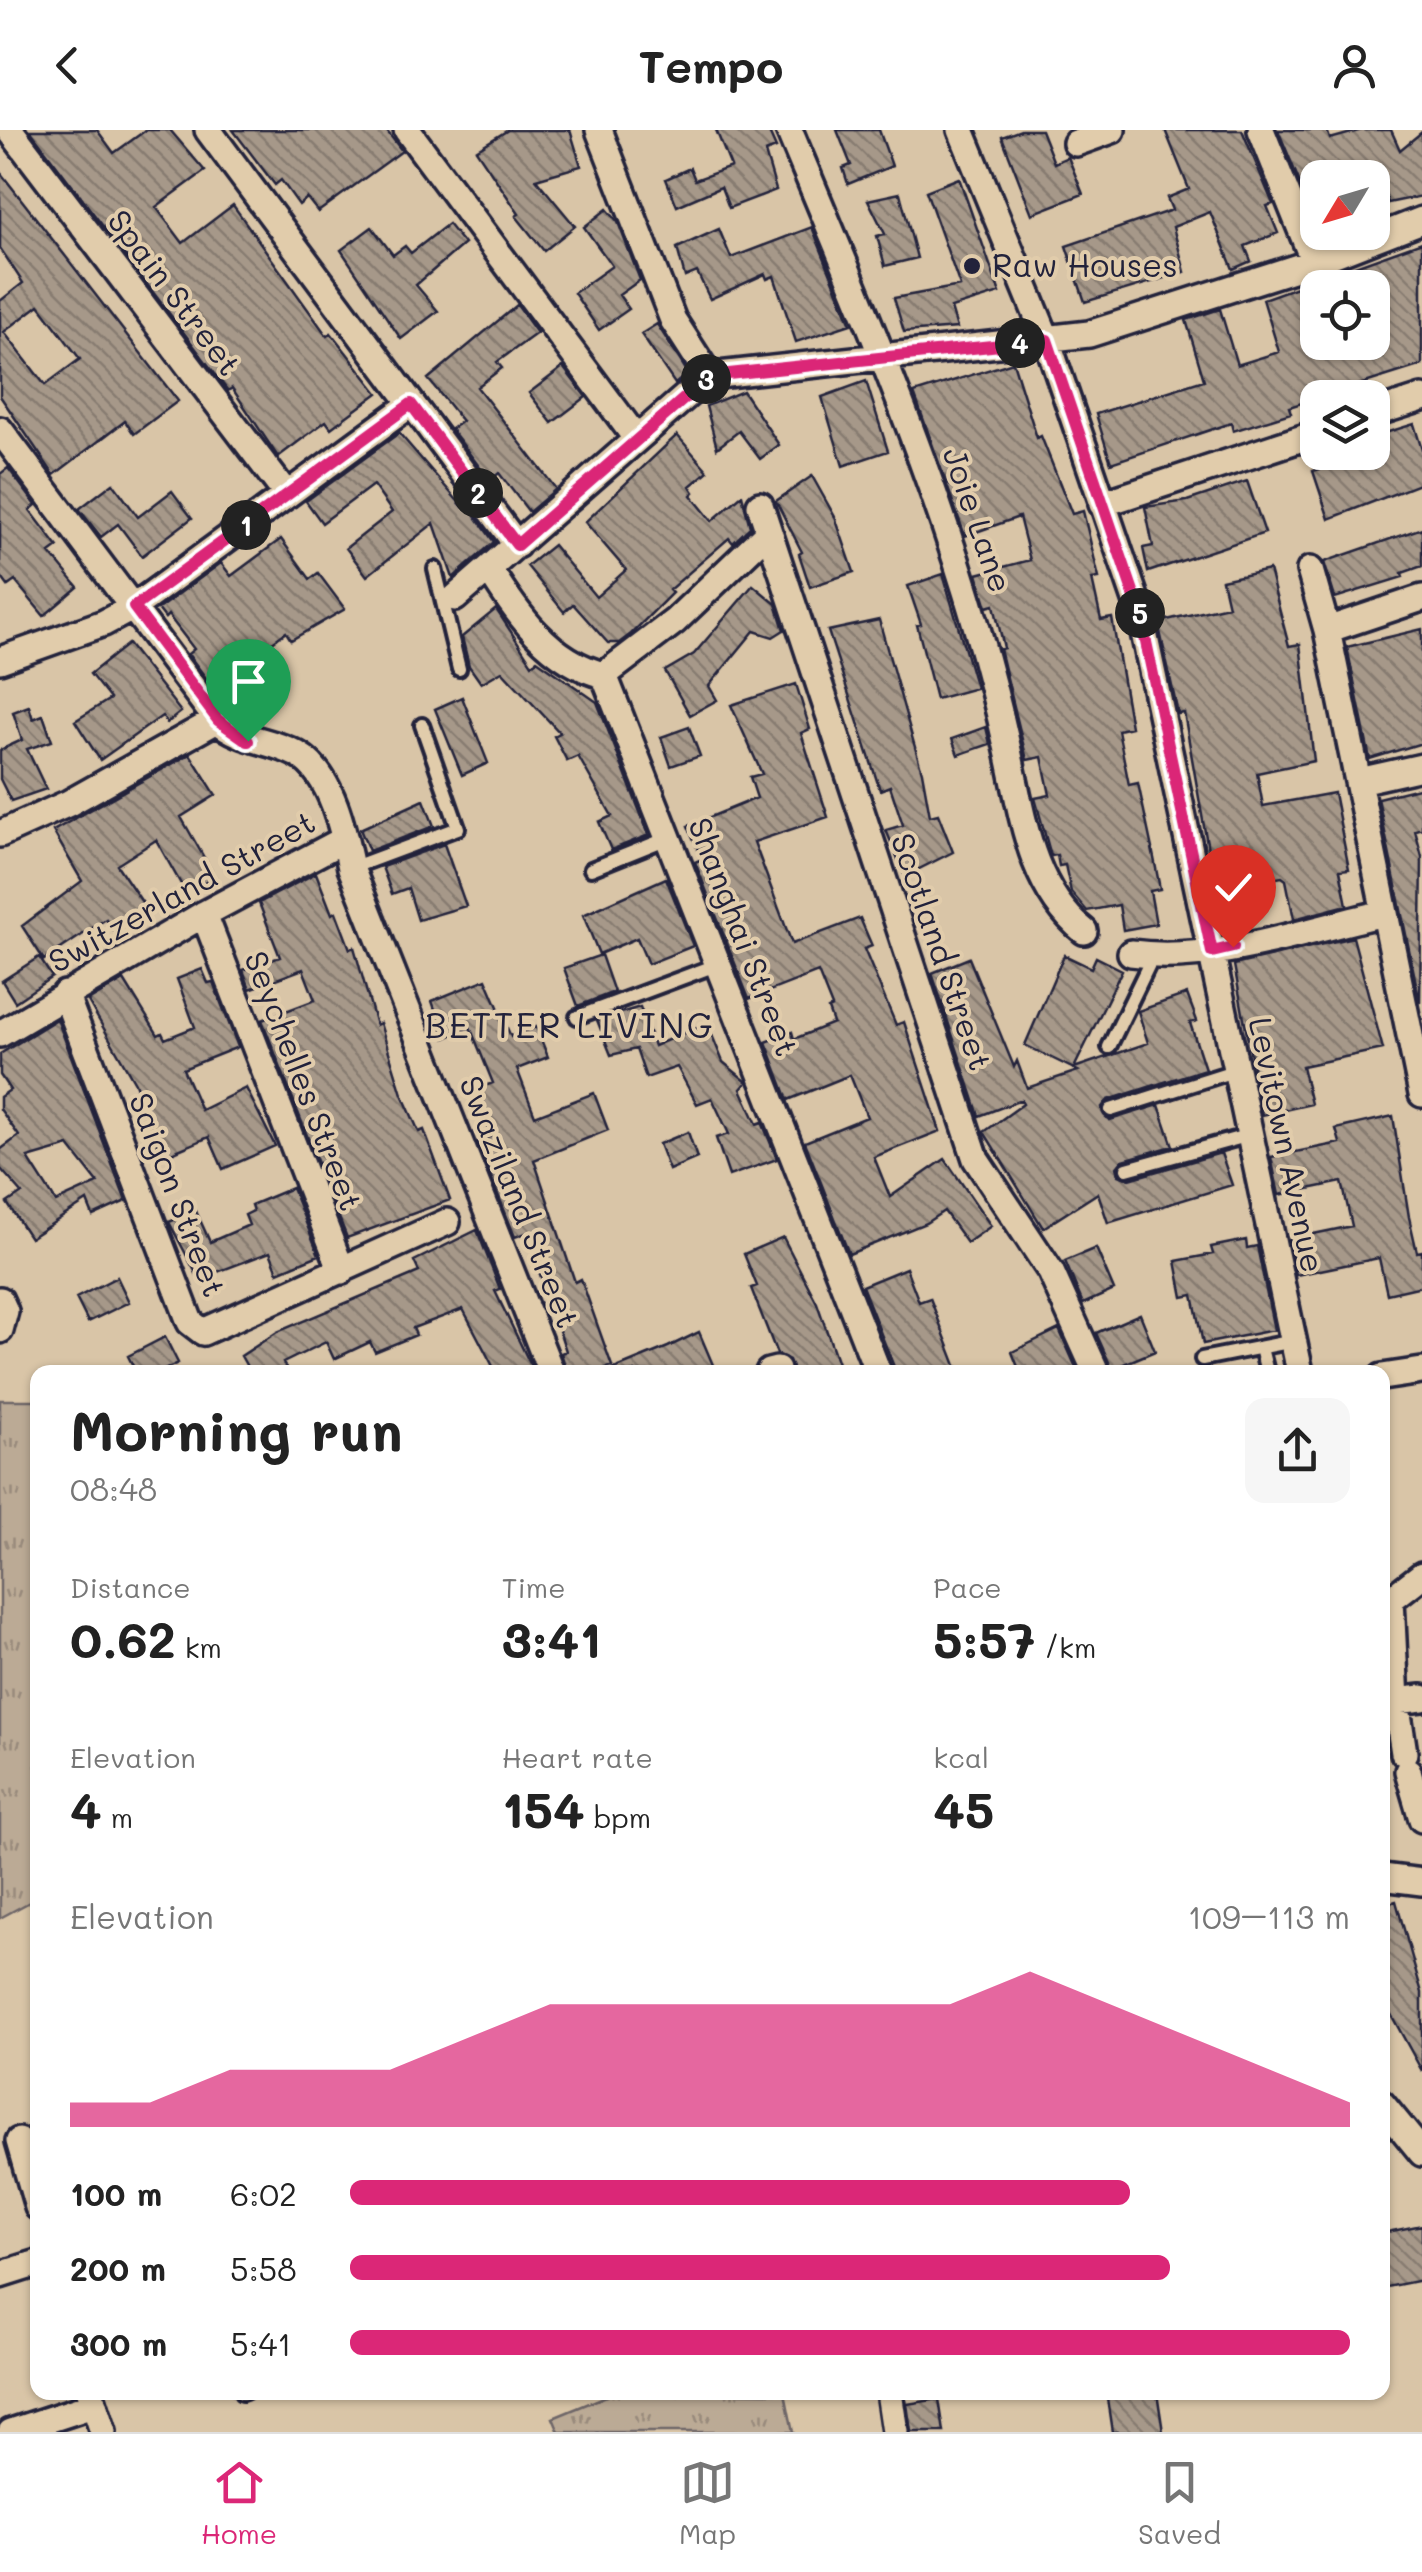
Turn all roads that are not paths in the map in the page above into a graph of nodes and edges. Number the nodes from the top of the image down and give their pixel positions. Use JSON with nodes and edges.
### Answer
{"nodes":[{"id":1,"x":10,"y":130,"type":"edge"},
{"id":2,"x":208,"y":130,"type":"edge"},
{"id":3,"x":408,"y":130,"type":"edge"},
{"id":4,"x":599,"y":130,"type":"edge"},
{"id":5,"x":790,"y":130,"type":"edge"},
{"id":6,"x":961,"y":130,"type":"edge"},
{"id":7,"x":1112,"y":130,"type":"edge"},
{"id":8,"x":1261,"y":130,"type":"edge"},
{"id":9,"x":1076,"y":143,"type":"dead end"},
{"id":10,"x":1422,"y":220,"type":"edge"},
{"id":11,"x":1314,"y":262,"type":"junction"},
{"id":12,"x":1047,"y":340,"type":"junction"},
{"id":13,"x":884,"y":358,"type":"junction"},
{"id":14,"x":710,"y":376,"type":"junction"},
{"id":15,"x":1422,"y":398,"type":"edge"},
{"id":16,"x":411,"y":404,"type":"junction"},
{"id":17,"x":1390,"y":408,"type":"edge"},
{"id":18,"x":0,"y":430,"type":"edge"},
{"id":19,"x":636,"y":438,"type":"junction"},
{"id":20,"x":1300,"y":439,"type":"edge"},
{"id":21,"x":287,"y":495,"type":"junction"},
{"id":22,"x":1102,"y":504,"type":"junction"},
{"id":23,"x":760,"y":505,"type":"dead end"},
{"id":24,"x":768,"y":532,"type":"junction"},
{"id":25,"x":517,"y":545,"type":"junction"},
{"id":26,"x":489,"y":569,"type":"junction"},
{"id":27,"x":435,"y":570,"type":"dead end"},
{"id":28,"x":1310,"y":570,"type":"dead end"},
{"id":29,"x":1422,"y":598,"type":"edge"},
{"id":30,"x":449,"y":602,"type":"junction"},
{"id":31,"x":134,"y":607,"type":"junction"},
{"id":32,"x":1327,"y":630,"type":"junction"},
{"id":33,"x":0,"y":660,"type":"edge"},
{"id":34,"x":460,"y":670,"type":"dead end"},
{"id":35,"x":604,"y":675,"type":"junction"},
{"id":36,"x":218,"y":720,"type":"junction"},
{"id":37,"x":422,"y":725,"type":"dead end"},
{"id":38,"x":1422,"y":767,"type":"edge"},
{"id":39,"x":1358,"y":781,"type":"junction"},
{"id":40,"x":0,"y":834,"type":"edge"},
{"id":41,"x":670,"y":836,"type":"junction"},
{"id":42,"x":345,"y":838,"type":"junction"},
{"id":43,"x":351,"y":868,"type":"junction"},
{"id":44,"x":592,"y":869,"type":"dead end"},
{"id":45,"x":1384,"y":912,"type":"junction"},
{"id":46,"x":204,"y":914,"type":"junction"},
{"id":47,"x":1084,"y":931,"type":"dead end"},
{"id":48,"x":1212,"y":952,"type":"junction"},
{"id":49,"x":1142,"y":954,"type":"joint"},
{"id":50,"x":719,"y":964,"type":"junction"},
{"id":51,"x":66,"y":994,"type":"junction"},
{"id":52,"x":577,"y":1017,"type":"dead end"},
{"id":53,"x":0,"y":1034,"type":"edge"},
{"id":54,"x":1110,"y":1047,"type":"dead end"},
{"id":55,"x":1237,"y":1070,"type":"junction"},
{"id":56,"x":1421,"y":1086,"type":"edge"},
{"id":57,"x":1111,"y":1110,"type":"dead end"},
{"id":58,"x":1250,"y":1134,"type":"junction"},
{"id":59,"x":1127,"y":1168,"type":"dead end"},
{"id":60,"x":447,"y":1222,"type":"dead end"},
{"id":61,"x":342,"y":1271,"type":"junction"},
{"id":62,"x":0,"y":1300,"type":"edge"},
{"id":63,"x":0,"y":1330,"type":"edge"},
{"id":64,"x":1294,"y":1342,"type":"junction"},
{"id":65,"x":1260,"y":1348,"type":"junction"},
{"id":66,"x":1202,"y":1359,"type":"dead end"},
{"id":67,"x":549,"y":1365,"type":"edge"},
{"id":68,"x":875,"y":1365,"type":"edge"},
{"id":69,"x":1093,"y":1365,"type":"edge"},
{"id":70,"x":1265,"y":1365,"type":"edge"},
{"id":71,"x":1299,"y":1365,"type":"edge"},
{"id":72,"x":1422,"y":1372,"type":"edge"},
{"id":73,"x":1390,"y":1375,"type":"edge"},
{"id":74,"x":1422,"y":1576,"type":"edge"},
{"id":75,"x":1422,"y":1698,"type":"edge"},
{"id":76,"x":1396,"y":1700,"type":"junction"},
{"id":77,"x":1422,"y":1818,"type":"edge"},
{"id":78,"x":1390,"y":1878,"type":"edge"},
{"id":79,"x":1422,"y":1882,"type":"edge"},
{"id":80,"x":1390,"y":2114,"type":"edge"},
{"id":81,"x":1422,"y":2153,"type":"edge"},
{"id":82,"x":30,"y":2266,"type":"edge"},
{"id":83,"x":0,"y":2276,"type":"edge"},
{"id":84,"x":90,"y":2400,"type":"edge"},
{"id":85,"x":92,"y":2400,"type":"edge"},
{"id":86,"x":890,"y":2400,"type":"edge"},
{"id":87,"x":11,"y":2432,"type":"edge"},
{"id":88,"x":103,"y":2432,"type":"edge"},
{"id":89,"x":894,"y":2432,"type":"edge"}],
"edges":[{"from":1,"to":21,"type":"street","name":"Spain Street"},
{"from":2,"to":16,"type":"street"},
{"from":3,"to":19,"type":"street"},
{"from":4,"to":14,"type":"street"},
{"from":5,"to":13,"type":"street","name":"Joie Lane"},
{"from":6,"to":12,"type":"street","name":"Levitown Avenue"},
{"from":7,"to":9,"type":"street"},
{"from":8,"to":11,"type":"street"},
{"from":10,"to":11,"type":"street"},
{"from":11,"to":12,"type":"street"},
{"from":12,"to":13,"type":"street"},
{"from":12,"to":22,"type":"street","name":"Levitown Avenue"},
{"from":13,"to":14,"type":"street"},
{"from":13,"to":47,"type":"street","name":"Joie Lane"},
{"from":14,"to":19,"type":"street"},
{"from":15,"to":17,"type":"street"},
{"from":16,"to":21,"type":"street"},
{"from":16,"to":25,"type":"street"},
{"from":18,"to":31,"type":"street"},
{"from":19,"to":25,"type":"street"},
{"from":20,"to":22,"type":"street"},
{"from":21,"to":31,"type":"street"},
{"from":22,"to":48,"type":"street","name":"Levitown Avenue"},
{"from":23,"to":24,"type":"street","name":"Scotland Street"},
{"from":24,"to":35,"type":"street"},
{"from":24,"to":69,"type":"street","name":"Scotland Street"},
{"from":25,"to":26,"type":"street"},
{"from":26,"to":30,"type":"street"},
{"from":26,"to":35,"type":"street"},
{"from":27,"to":30,"type":"lane"},
{"from":28,"to":32,"type":"street"},
{"from":29,"to":32,"type":"street"},
{"from":30,"to":34,"type":"lane"},
{"from":31,"to":33,"type":"street"},
{"from":31,"to":36,"type":"street"},
{"from":32,"to":39,"type":"street"},
{"from":35,"to":41,"type":"street","name":"Shanghai Street"},
{"from":36,"to":40,"type":"street"},
{"from":36,"to":42,"type":"street","name":"Swaziland Street"},
{"from":37,"to":43,"type":"lane"},
{"from":38,"to":39,"type":"street"},
{"from":39,"to":45,"type":"street"},
{"from":41,"to":44,"type":"lane"},
{"from":41,"to":50,"type":"street","name":"Shanghai Street"},
{"from":42,"to":43,"type":"street","name":"Swaziland Street"},
{"from":42,"to":46,"type":"street","name":"Switzerland Street"},
{"from":43,"to":67,"type":"street","name":"Swaziland Street"},
{"from":45,"to":48,"type":"street"},
{"from":45,"to":56,"type":"street"},
{"from":46,"to":51,"type":"street","name":"Switzerland Street"},
{"from":46,"to":61,"type":"street","name":"Seychelles Street"},
{"from":48,"to":49,"type":"street"},
{"from":48,"to":55,"type":"street","name":"Levitown Avenue"},
{"from":49,"to":54,"type":"lane"},
{"from":50,"to":52,"type":"lane"},
{"from":50,"to":68,"type":"street","name":"Shanghai Street"},
{"from":51,"to":53,"type":"street","name":"Switzerland Street"},
{"from":51,"to":61,"type":"street","name":"Saigon Street"},
{"from":55,"to":57,"type":"lane"},
{"from":55,"to":58,"type":"street","name":"Levitown Avenue"},
{"from":58,"to":59,"type":"lane"},
{"from":58,"to":64,"type":"street","name":"Levitown Avenue"},
{"from":60,"to":61,"type":"street","name":"Saigon Street"},
{"from":62,"to":63,"type":"street"},
{"from":64,"to":65,"type":"lane"},
{"from":64,"to":71,"type":"street","name":"Levitown Avenue"},
{"from":65,"to":66,"type":"lane"},
{"from":65,"to":70,"type":"lane"},
{"from":72,"to":73,"type":"street"},
{"from":74,"to":76,"type":"street"},
{"from":75,"to":76,"type":"street"},
{"from":76,"to":77,"type":"street"},
{"from":78,"to":79,"type":"street"},
{"from":80,"to":81,"type":"street"},
{"from":82,"to":83,"type":"street"},
{"from":84,"to":87,"type":"street"},
{"from":85,"to":88,"type":"street"},
{"from":86,"to":89,"type":"street"}]}
